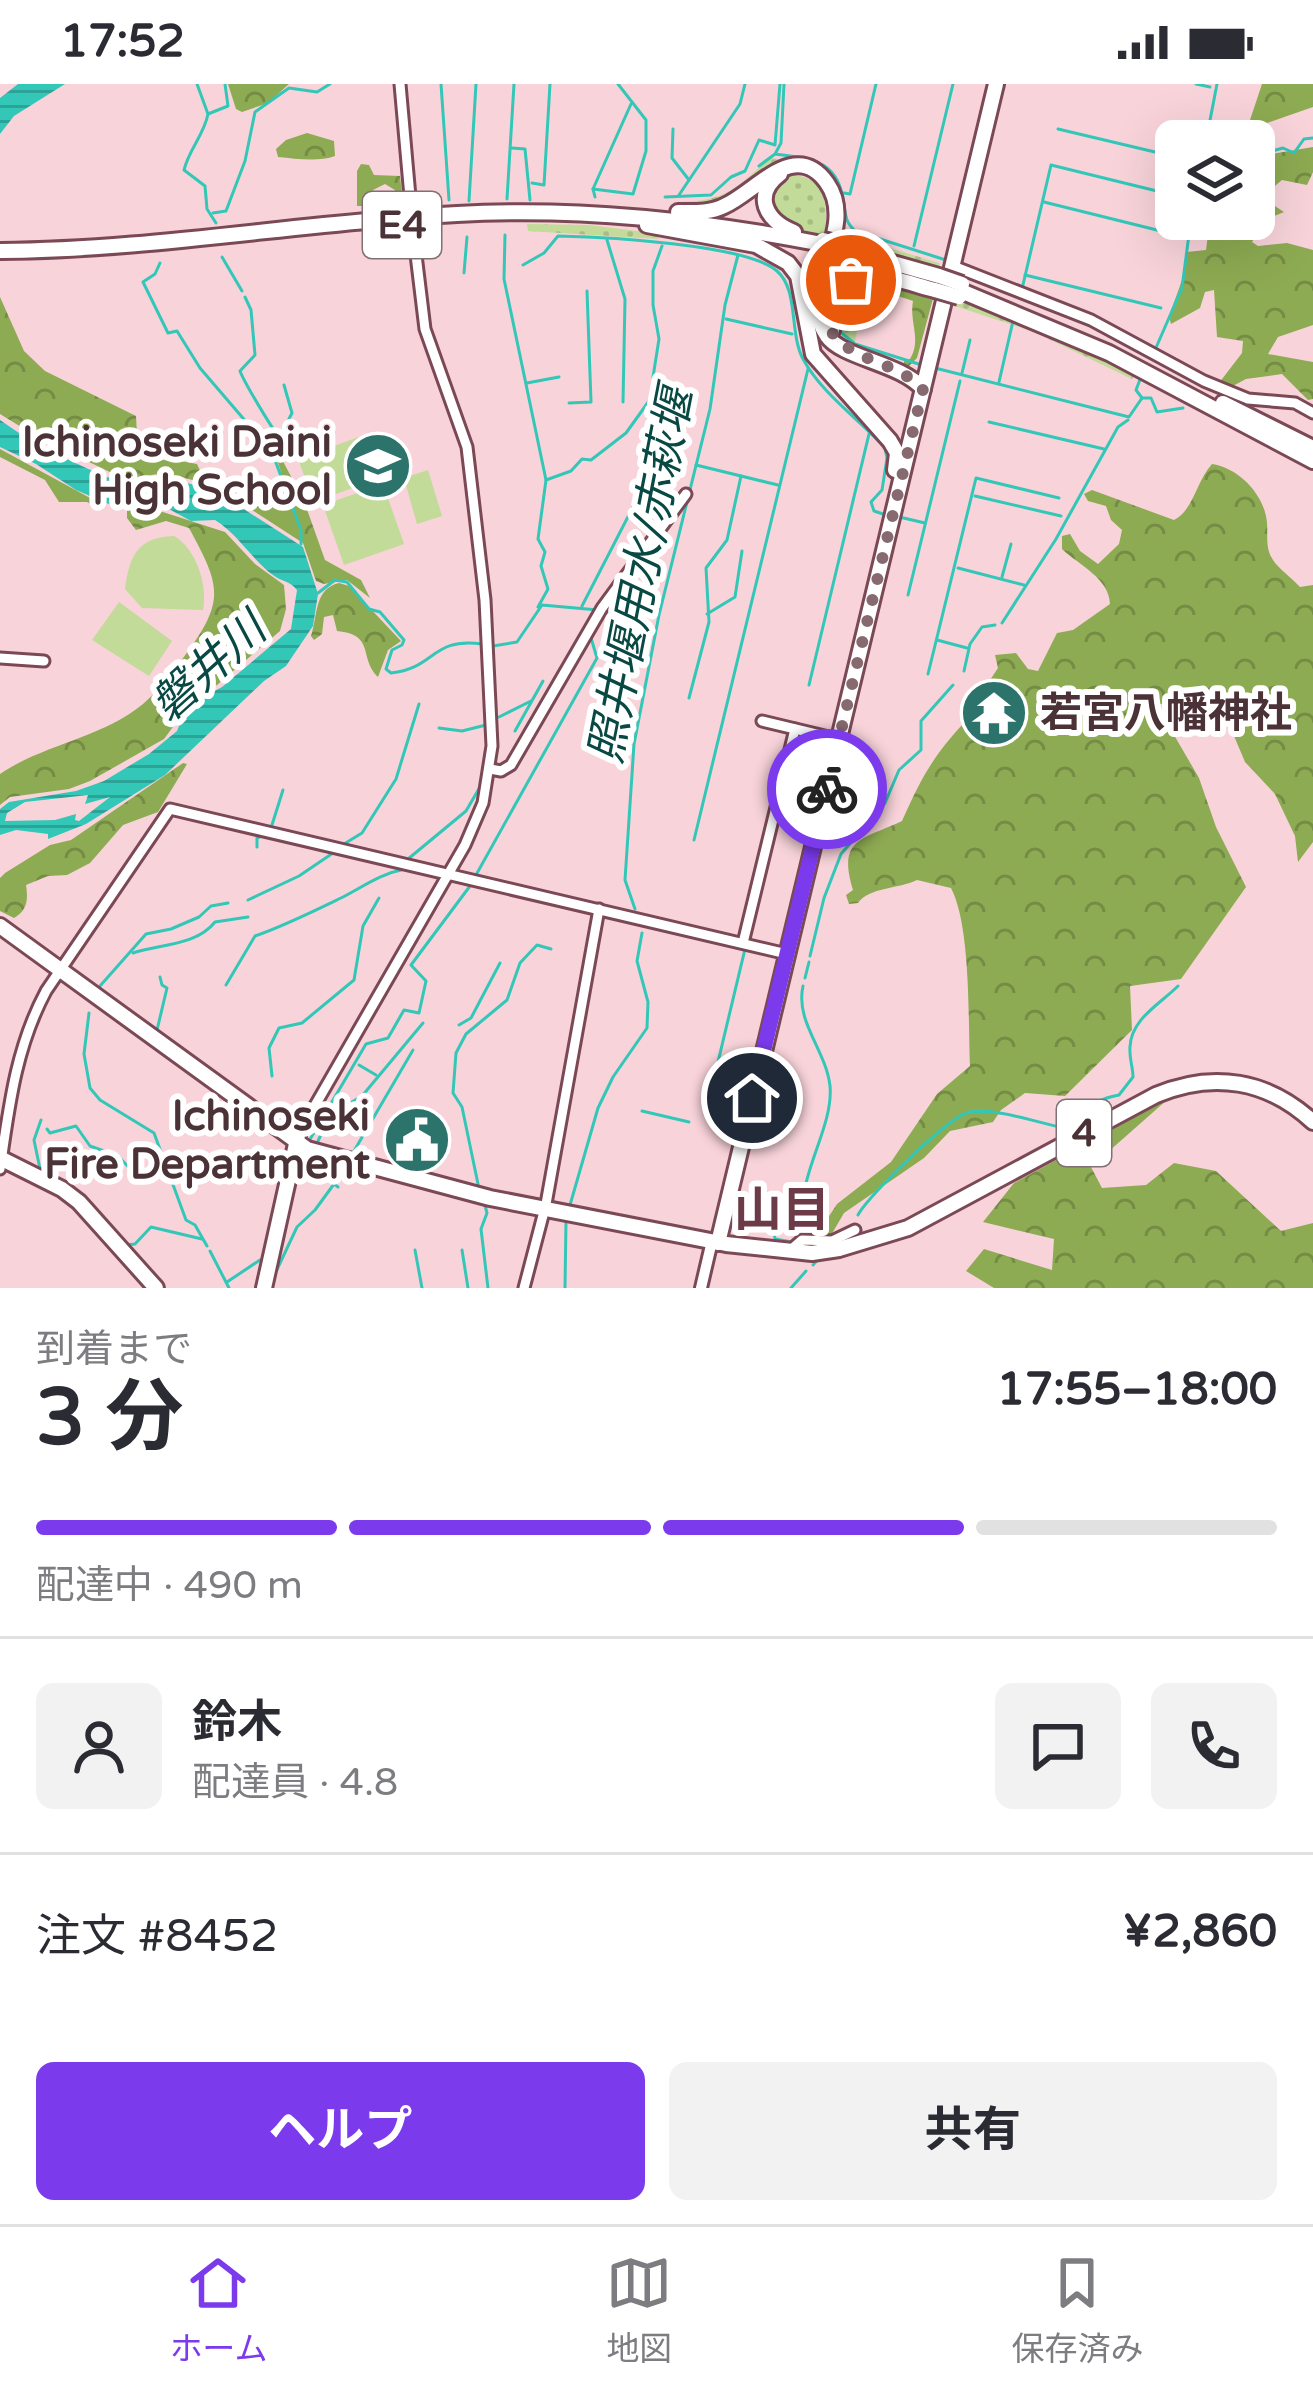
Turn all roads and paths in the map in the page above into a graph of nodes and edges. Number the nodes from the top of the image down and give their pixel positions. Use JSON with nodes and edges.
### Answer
{"nodes":[{"id":1,"x":400,"y":84,"type":"edge"},
{"id":2,"x":993,"y":84,"type":"edge"},
{"id":3,"x":411,"y":208,"type":"dead end"},
{"id":4,"x":554,"y":212,"type":"junction"},
{"id":5,"x":636,"y":223,"type":"junction"},
{"id":6,"x":413,"y":230,"type":"dead end"},
{"id":7,"x":169,"y":245,"type":"junction"},
{"id":8,"x":822,"y":245,"type":"junction"},
{"id":9,"x":839,"y":249,"type":"junction"},
{"id":10,"x":0,"y":254,"type":"edge"},
{"id":11,"x":941,"y":279,"type":"junction"},
{"id":12,"x":961,"y":290,"type":"junction"},
{"id":13,"x":926,"y":345,"type":"junction"},
{"id":14,"x":855,"y":352,"type":"junction"},
{"id":15,"x":888,"y":366,"type":"junction"},
{"id":16,"x":825,"y":370,"type":"junction"},
{"id":17,"x":920,"y":390,"type":"junction"},
{"id":18,"x":1313,"y":412,"type":"edge"},
{"id":19,"x":880,"y":430,"type":"junction"},
{"id":20,"x":905,"y":433,"type":"junction"},
{"id":21,"x":1313,"y":448,"type":"edge"},
{"id":22,"x":1313,"y":461,"type":"edge"},
{"id":23,"x":686,"y":494,"type":"dead end"},
{"id":24,"x":891,"y":494,"type":"junction"},
{"id":25,"x":0,"y":658,"type":"edge"},
{"id":26,"x":44,"y":661,"type":"dead end"},
{"id":27,"x":762,"y":721,"type":"dead end"},
{"id":28,"x":795,"y":729,"type":"junction"},
{"id":29,"x":832,"y":738,"type":"junction"},
{"id":30,"x":490,"y":770,"type":"junction"},
{"id":31,"x":449,"y":874,"type":"junction"},
{"id":32,"x":599,"y":909,"type":"junction"},
{"id":33,"x":0,"y":922,"type":"edge"},
{"id":34,"x":743,"y":943,"type":"junction"},
{"id":35,"x":784,"y":953,"type":"junction"},
{"id":36,"x":62,"y":968,"type":"junction"},
{"id":37,"x":1313,"y":1122,"type":"edge"},
{"id":38,"x":297,"y":1138,"type":"junction"},
{"id":39,"x":1,"y":1159,"type":"edge"},
{"id":40,"x":0,"y":1168,"type":"edge"},
{"id":41,"x":546,"y":1207,"type":"junction"},
{"id":42,"x":856,"y":1237,"type":"junction"},
{"id":43,"x":715,"y":1239,"type":"junction"},
{"id":44,"x":156,"y":1288,"type":"edge"},
{"id":45,"x":264,"y":1288,"type":"edge"},
{"id":46,"x":524,"y":1288,"type":"edge"},
{"id":47,"x":704,"y":1288,"type":"edge"}],
"edges":[{"from":1,"to":3,"type":"street"},
{"from":2,"to":11,"type":"highway"},
{"from":2,"to":13,"type":"highway"},
{"from":4,"to":7,"type":"highway","number":"E4"},
{"from":4,"to":8,"type":"highway","number":"E4"},
{"from":4,"to":14,"type":"highway"},
{"from":5,"to":7,"type":"highway","number":"E4"},
{"from":5,"to":8,"type":"highway","number":"E4"},
{"from":5,"to":16,"type":"highway"},
{"from":6,"to":30,"type":"street"},
{"from":7,"to":10,"type":"highway","number":"E4"},
{"from":8,"to":9,"type":"highway","number":"E4","bridge":true},
{"from":8,"to":16,"type":"highway"},
{"from":9,"to":11,"type":"highway","number":"E4"},
{"from":9,"to":11,"type":"highway","number":"E4"},
{"from":11,"to":12,"type":"highway","number":"E4","bridge":true},
{"from":11,"to":14,"type":"highway"},
{"from":11,"to":17,"type":"highway"},
{"from":11,"to":18,"type":"street"},
{"from":12,"to":21,"type":"highway","number":"E4"},
{"from":12,"to":22,"type":"highway","number":"E4"},
{"from":13,"to":15,"type":"highway"},
{"from":13,"to":17,"type":"highway"},
{"from":14,"to":15,"type":"highway"},
{"from":15,"to":17,"type":"highway"},
{"from":16,"to":19,"type":"highway"},
{"from":17,"to":20,"type":"highway"},
{"from":17,"to":35,"type":"highway"},
{"from":19,"to":20,"type":"highway"},
{"from":19,"to":24,"type":"highway"},
{"from":20,"to":24,"type":"highway"},
{"from":23,"to":30,"type":"street"},
{"from":24,"to":29,"type":"highway"},
{"from":25,"to":26,"type":"street"},
{"from":27,"to":28,"type":"street"},
{"from":28,"to":29,"type":"street"},
{"from":28,"to":34,"type":"street"},
{"from":29,"to":35,"type":"highway"},
{"from":30,"to":31,"type":"street"},
{"from":31,"to":32,"type":"street"},
{"from":31,"to":36,"type":"street"},
{"from":31,"to":38,"type":"street"},
{"from":32,"to":34,"type":"street"},
{"from":32,"to":41,"type":"street"},
{"from":33,"to":36,"type":"highway","number":"4"},
{"from":34,"to":35,"type":"street"},
{"from":35,"to":43,"type":"highway"},
{"from":36,"to":38,"type":"highway","number":"4"},
{"from":36,"to":39,"type":"street"},
{"from":37,"to":42,"type":"highway","number":"4"},
{"from":38,"to":41,"type":"highway","number":"4"},
{"from":38,"to":45,"type":"highway"},
{"from":39,"to":40,"type":"street"},
{"from":39,"to":44,"type":"highway"},
{"from":41,"to":43,"type":"highway","number":"4"},
{"from":41,"to":46,"type":"street"},
{"from":42,"to":43,"type":"highway","number":"4"},
{"from":42,"to":43,"type":"highway","number":"4"},
{"from":43,"to":47,"type":"main road"}]}
